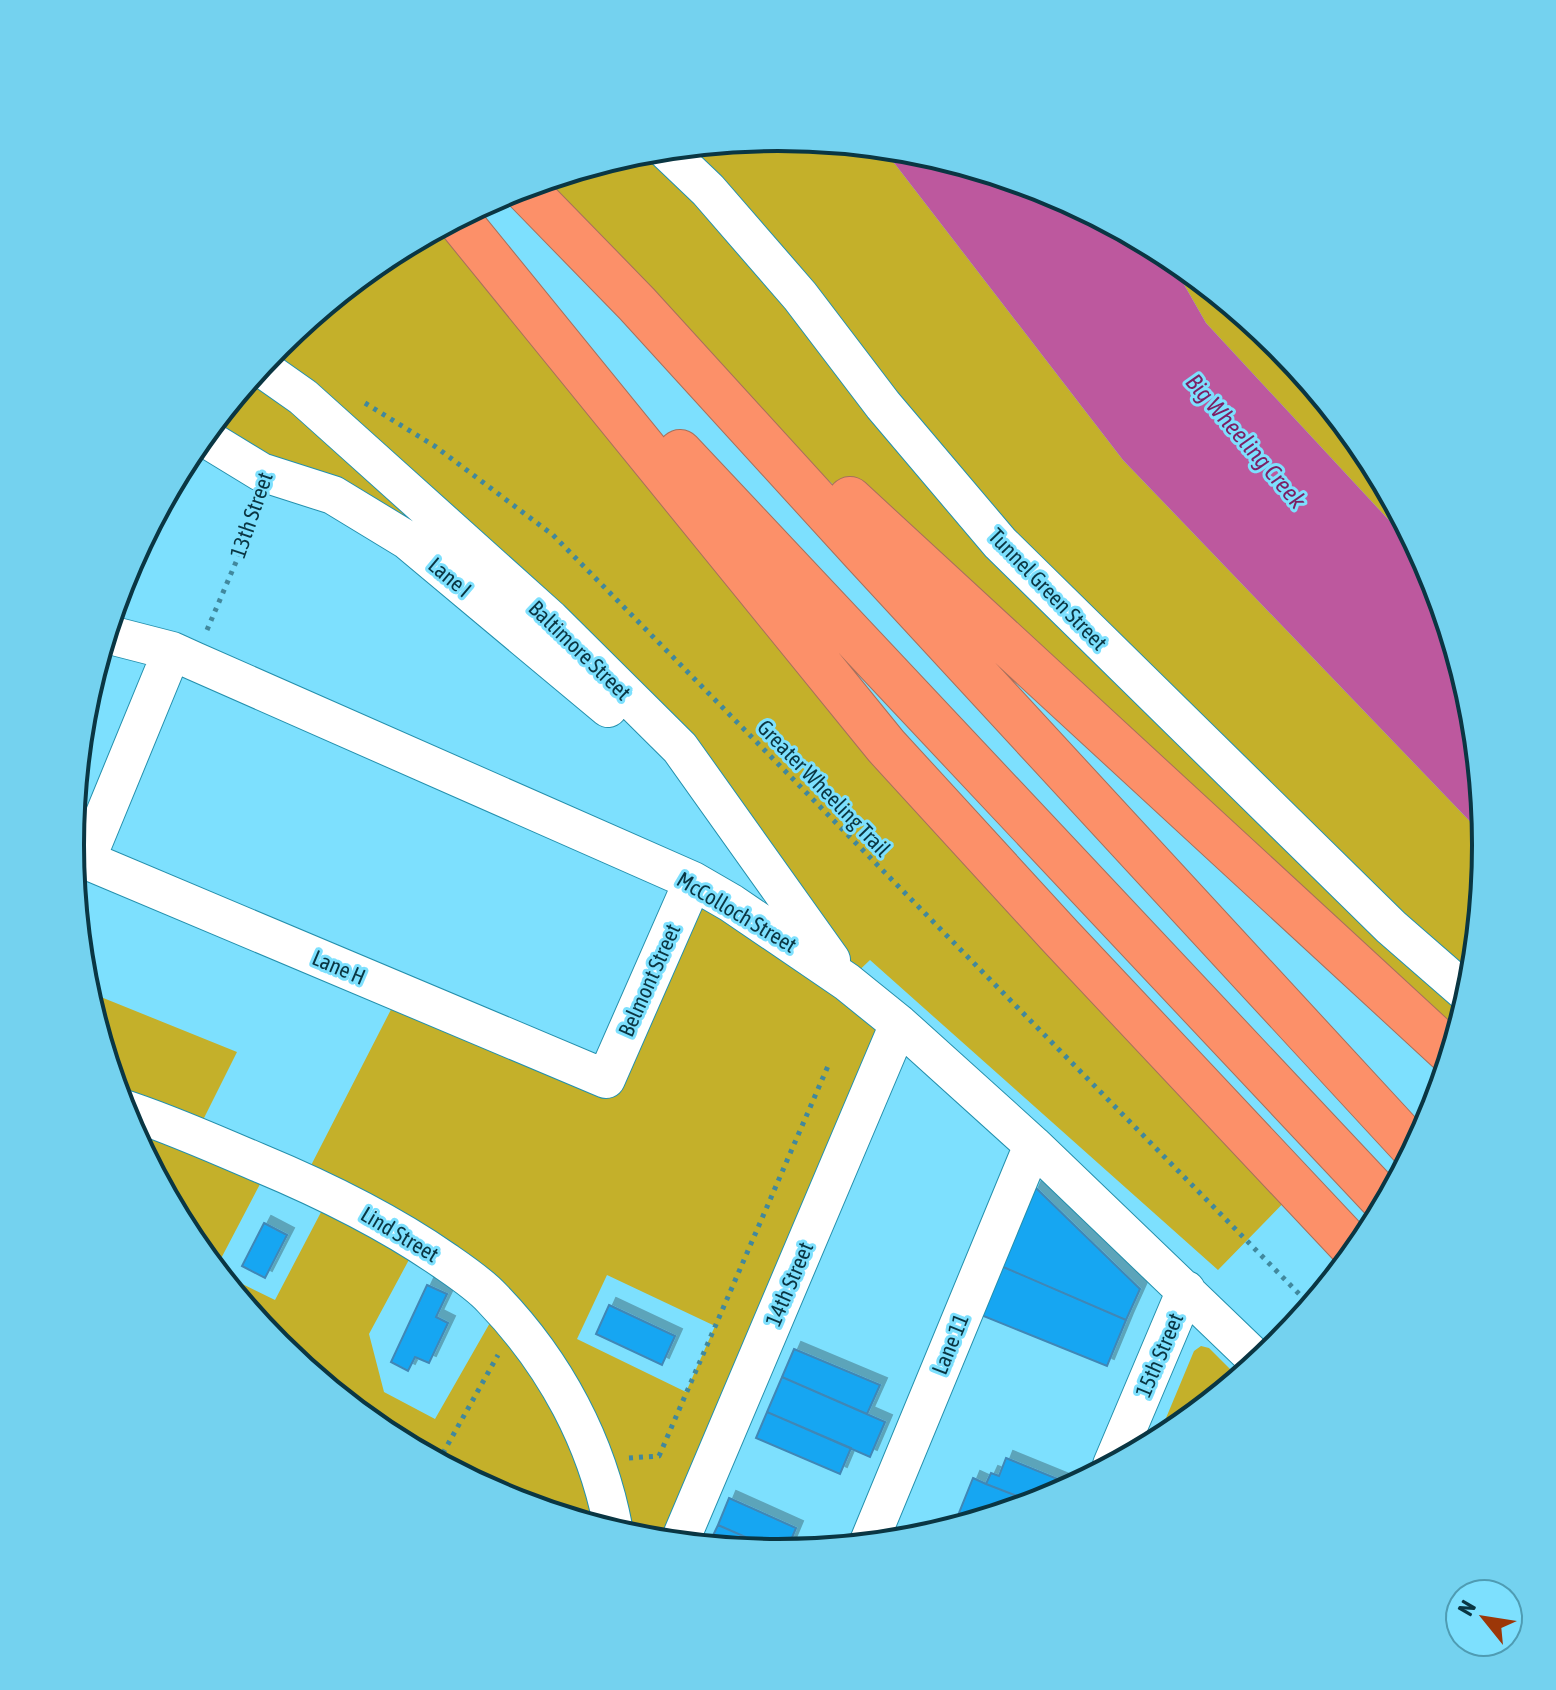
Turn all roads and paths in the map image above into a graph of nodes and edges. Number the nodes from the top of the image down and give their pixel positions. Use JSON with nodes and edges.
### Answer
{"nodes":[{"id":1,"x":675,"y":159,"type":"edge"},
{"id":2,"x":532,"y":196,"type":"edge"},
{"id":3,"x":465,"y":226,"type":"edge"},
{"id":4,"x":466,"y":226,"type":"edge"},
{"id":5,"x":637,"y":304,"type":"junction"},
{"id":6,"x":269,"y":373,"type":"edge"},
{"id":7,"x":356,"y":397,"type":"dead end"},
{"id":8,"x":213,"y":443,"type":"edge"},
{"id":9,"x":265,"y":474,"type":"junction"},
{"id":10,"x":116,"y":637,"type":"edge"},
{"id":11,"x":183,"y":656,"type":"junction"},
{"id":12,"x":680,"y":748,"type":"junction"},
{"id":13,"x":84,"y":846,"type":"edge"},
{"id":14,"x":84,"y":861,"type":"edge"},
{"id":15,"x":693,"y":881,"type":"junction"},
{"id":16,"x":847,"y":982,"type":"junction"},
{"id":17,"x":1458,"y":985,"type":"edge"},
{"id":18,"x":899,"y":1024,"type":"junction"},
{"id":19,"x":1442,"y":1045,"type":"edge"},
{"id":20,"x":828,"y":1066,"type":"dead end"},
{"id":21,"x":606,"y":1079,"type":"joint"},
{"id":22,"x":139,"y":1115,"type":"edge"},
{"id":23,"x":1406,"y":1140,"type":"edge"},
{"id":24,"x":1033,"y":1145,"type":"junction"},
{"id":25,"x":1378,"y":1194,"type":"edge"},
{"id":26,"x":1347,"y":1242,"type":"edge"},
{"id":27,"x":1186,"y":1290,"type":"junction"},
{"id":28,"x":1304,"y":1298,"type":"edge"},
{"id":29,"x":504,"y":1343,"type":"dead end"},
{"id":30,"x":1250,"y":1353,"type":"edge"},
{"id":31,"x":1119,"y":1449,"type":"edge"},
{"id":32,"x":443,"y":1452,"type":"edge"},
{"id":33,"x":596,"y":1460,"type":"junction"},
{"id":34,"x":612,"y":1518,"type":"edge"},
{"id":35,"x":683,"y":1532,"type":"edge"},
{"id":36,"x":873,"y":1532,"type":"edge"}],
"edges":[{"from":1,"to":17,"type":"street","name":"Tunnel Green Street"},
{"from":2,"to":5,"type":"highway"},
{"from":3,"to":26,"type":"highway"},
{"from":4,"to":25,"type":"highway"},
{"from":5,"to":19,"type":"highway"},
{"from":5,"to":23,"type":"highway"},
{"from":6,"to":12,"type":"street","name":"Baltimore Street"},
{"from":7,"to":28,"type":"path","name":"Greater Wheeling Trail"},
{"from":8,"to":9,"type":"street","name":"Lane I"},
{"from":9,"to":11,"type":"path","name":"13th Street"},
{"from":9,"to":12,"type":"street","name":"Lane I"},
{"from":10,"to":11,"type":"street","name":"McColloch Street"},
{"from":11,"to":13,"type":"street"},
{"from":11,"to":15,"type":"street","name":"McColloch Street"},
{"from":12,"to":16,"type":"street","name":"Baltimore Street"},
{"from":14,"to":21,"type":"street","name":"Lane H"},
{"from":15,"to":16,"type":"street","name":"McColloch Street"},
{"from":15,"to":21,"type":"street","name":"Belmont Street"},
{"from":16,"to":18,"type":"street","name":"McColloch Street"},
{"from":18,"to":24,"type":"street","name":"McColloch Street"},
{"from":18,"to":35,"type":"street","name":"14th Street"},
{"from":20,"to":33,"type":"path"},
{"from":22,"to":33,"type":"street","name":"Lind Street"},
{"from":24,"to":27,"type":"street","name":"McColloch Street"},
{"from":24,"to":36,"type":"street","name":"Lane 11"},
{"from":27,"to":30,"type":"street","name":"McColloch Street"},
{"from":27,"to":31,"type":"street","name":"15th Street"},
{"from":29,"to":32,"type":"path"},
{"from":33,"to":34,"type":"street","name":"Lind Street"}]}
